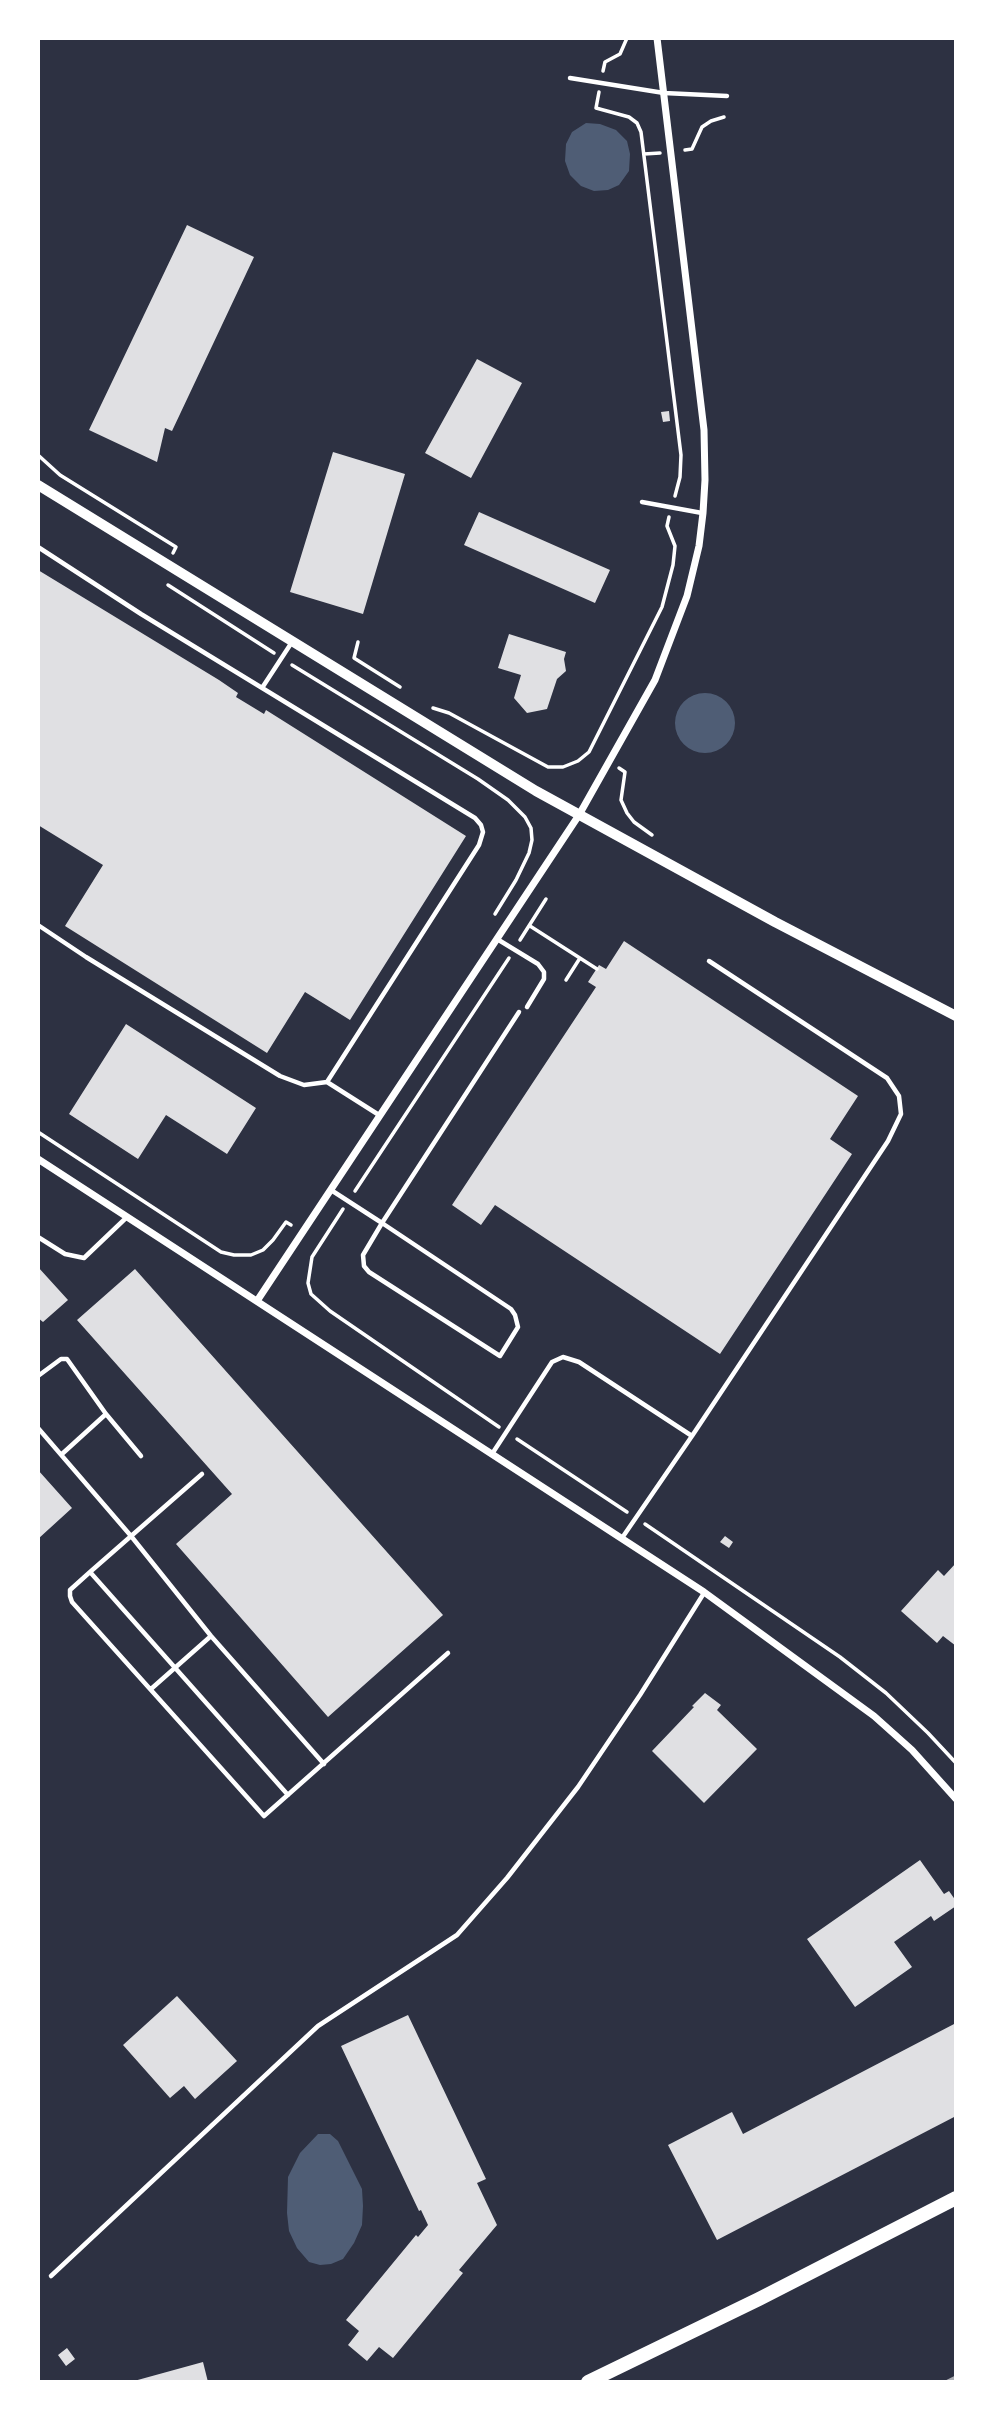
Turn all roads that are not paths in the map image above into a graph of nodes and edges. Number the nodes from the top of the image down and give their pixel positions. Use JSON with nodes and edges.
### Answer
{"nodes":[{"id":1,"x":657,"y":38,"type":"edge"},
{"id":2,"x":570,"y":78,"type":"dead end"},
{"id":3,"x":664,"y":93,"type":"junction"},
{"id":4,"x":727,"y":96,"type":"dead end"},
{"id":5,"x":38,"y":485,"type":"edge"},
{"id":6,"x":642,"y":502,"type":"dead end"},
{"id":7,"x":703,"y":513,"type":"junction"},
{"id":8,"x":38,"y":547,"type":"edge"},
{"id":9,"x":293,"y":642,"type":"junction"},
{"id":10,"x":262,"y":688,"type":"junction"},
{"id":11,"x":579,"y":815,"type":"junction"},
{"id":12,"x":38,"y":925,"type":"edge"},
{"id":13,"x":497,"y":939,"type":"junction"},
{"id":14,"x":709,"y":961,"type":"dead end"},
{"id":15,"x":527,"y":1007,"type":"dead end"},
{"id":16,"x":519,"y":1012,"type":"dead end"},
{"id":17,"x":956,"y":1016,"type":"edge"},
{"id":18,"x":327,"y":1082,"type":"junction"},
{"id":19,"x":380,"y":1116,"type":"junction"},
{"id":20,"x":38,"y":1158,"type":"edge"},
{"id":21,"x":331,"y":1190,"type":"junction"},
{"id":22,"x":128,"y":1217,"type":"junction"},
{"id":23,"x":382,"y":1223,"type":"junction"},
{"id":24,"x":38,"y":1237,"type":"edge"},
{"id":25,"x":257,"y":1301,"type":"junction"},
{"id":26,"x":38,"y":1376,"type":"edge"},
{"id":27,"x":106,"y":1414,"type":"junction"},
{"id":28,"x":38,"y":1427,"type":"edge"},
{"id":29,"x":692,"y":1436,"type":"junction"},
{"id":30,"x":62,"y":1454,"type":"junction"},
{"id":31,"x":492,"y":1454,"type":"junction"},
{"id":32,"x":141,"y":1456,"type":"dead end"},
{"id":33,"x":202,"y":1474,"type":"dead end"},
{"id":34,"x":131,"y":1536,"type":"junction"},
{"id":35,"x":622,"y":1538,"type":"junction"},
{"id":36,"x":90,"y":1572,"type":"junction"},
{"id":37,"x":704,"y":1592,"type":"junction"},
{"id":38,"x":211,"y":1636,"type":"junction"},
{"id":39,"x":448,"y":1653,"type":"dead end"},
{"id":40,"x":175,"y":1668,"type":"junction"},
{"id":41,"x":151,"y":1689,"type":"junction"},
{"id":42,"x":324,"y":1764,"type":"junction"},
{"id":43,"x":288,"y":1795,"type":"junction"},
{"id":44,"x":956,"y":1799,"type":"edge"},
{"id":45,"x":956,"y":2198,"type":"edge"},
{"id":46,"x":51,"y":2276,"type":"dead end"},
{"id":47,"x":588,"y":2382,"type":"edge"}],
"edges":[{"from":1,"to":3,"type":"street"},
{"from":2,"to":3,"type":"lane"},
{"from":3,"to":4,"type":"lane"},
{"from":3,"to":7,"type":"street"},
{"from":5,"to":9,"type":"street"},
{"from":6,"to":7,"type":"lane"},
{"from":7,"to":11,"type":"street"},
{"from":8,"to":10,"type":"lane"},
{"from":9,"to":10,"type":"lane"},
{"from":9,"to":11,"type":"street"},
{"from":10,"to":18,"type":"lane"},
{"from":11,"to":13,"type":"street"},
{"from":11,"to":17,"type":"street"},
{"from":12,"to":18,"type":"lane"},
{"from":13,"to":15,"type":"lane"},
{"from":13,"to":19,"type":"street"},
{"from":14,"to":29,"type":"lane"},
{"from":16,"to":23,"type":"lane"},
{"from":18,"to":19,"type":"lane"},
{"from":19,"to":21,"type":"street"},
{"from":20,"to":22,"type":"street"},
{"from":21,"to":23,"type":"lane"},
{"from":21,"to":25,"type":"street"},
{"from":22,"to":24,"type":"lane"},
{"from":22,"to":25,"type":"street"},
{"from":23,"to":23,"type":"lane"},
{"from":25,"to":31,"type":"street"},
{"from":26,"to":27,"type":"lane"},
{"from":27,"to":30,"type":"lane"},
{"from":27,"to":32,"type":"lane"},
{"from":28,"to":30,"type":"lane"},
{"from":29,"to":31,"type":"lane"},
{"from":29,"to":35,"type":"lane"},
{"from":30,"to":34,"type":"lane"},
{"from":31,"to":35,"type":"street"},
{"from":33,"to":34,"type":"lane"},
{"from":34,"to":36,"type":"lane"},
{"from":34,"to":38,"type":"lane"},
{"from":35,"to":37,"type":"street"},
{"from":36,"to":40,"type":"lane"},
{"from":36,"to":41,"type":"lane"},
{"from":37,"to":44,"type":"street"},
{"from":37,"to":46,"type":"lane"},
{"from":38,"to":40,"type":"lane"},
{"from":38,"to":42,"type":"lane"},
{"from":39,"to":42,"type":"lane"},
{"from":40,"to":41,"type":"lane"},
{"from":40,"to":43,"type":"lane"},
{"from":41,"to":43,"type":"lane"},
{"from":42,"to":43,"type":"lane"},
{"from":45,"to":47,"type":"main road"}]}
